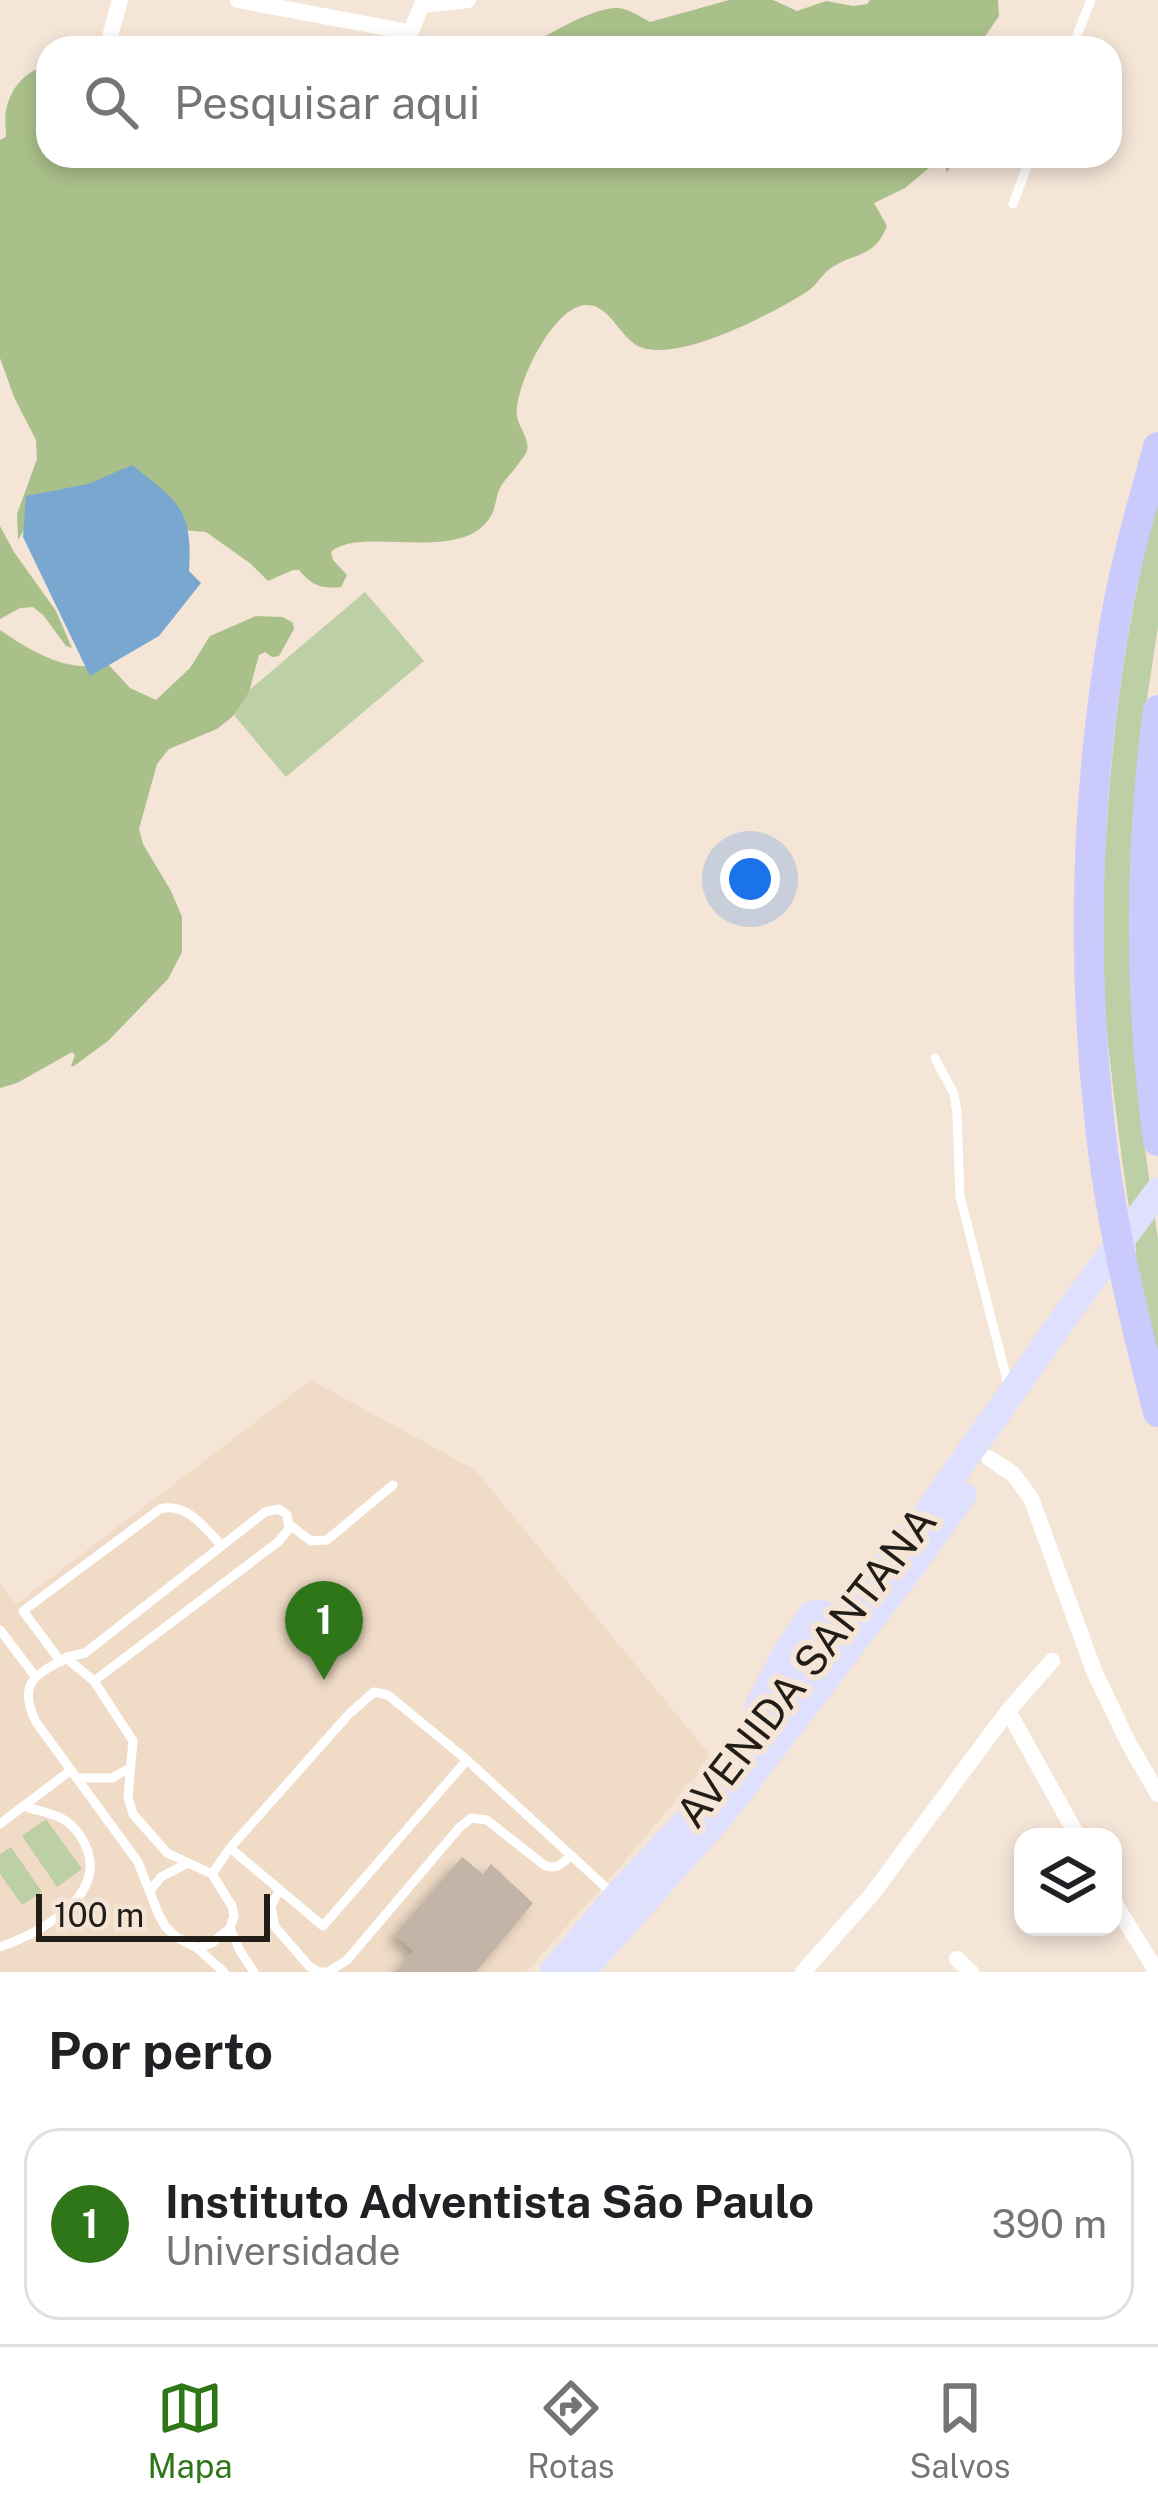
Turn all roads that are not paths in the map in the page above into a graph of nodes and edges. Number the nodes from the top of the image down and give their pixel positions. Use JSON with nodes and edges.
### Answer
{"nodes":[{"id":1,"x":120,"y":0,"type":"edge"},
{"id":2,"x":238,"y":0,"type":"edge"},
{"id":3,"x":468,"y":0,"type":"edge"},
{"id":4,"x":1091,"y":0,"type":"edge"},
{"id":5,"x":264,"y":2,"type":"edge"},
{"id":6,"x":423,"y":2,"type":"edge"},
{"id":7,"x":110,"y":36,"type":"edge"},
{"id":8,"x":391,"y":36,"type":"edge"},
{"id":9,"x":408,"y":36,"type":"edge"},
{"id":10,"x":1077,"y":36,"type":"edge"},
{"id":11,"x":1026,"y":168,"type":"edge"},
{"id":12,"x":1013,"y":204,"type":"dead end"},
{"id":13,"x":1158,"y":447,"type":"edge"},
{"id":14,"x":1158,"y":710,"type":"edge"},
{"id":15,"x":935,"y":1058,"type":"dead end"},
{"id":16,"x":1158,"y":1141,"type":"edge"},
{"id":17,"x":1158,"y":1191,"type":"edge"},
{"id":18,"x":1044,"y":1350,"type":"junction"},
{"id":19,"x":1010,"y":1393,"type":"junction"},
{"id":20,"x":1158,"y":1412,"type":"edge"},
{"id":21,"x":989,"y":1458,"type":"junction"},
{"id":22,"x":394,"y":1485,"type":"dead end"},
{"id":23,"x":290,"y":1525,"type":"junction"},
{"id":24,"x":222,"y":1546,"type":"junction"},
{"id":25,"x":837,"y":1626,"type":"junction"},
{"id":26,"x":0,"y":1630,"type":"edge"},
{"id":27,"x":841,"y":1658,"type":"junction"},
{"id":28,"x":63,"y":1660,"type":"junction"},
{"id":29,"x":1052,"y":1661,"type":"dead end"},
{"id":30,"x":35,"y":1676,"type":"junction"},
{"id":31,"x":94,"y":1681,"type":"junction"},
{"id":32,"x":1008,"y":1711,"type":"junction"},
{"id":33,"x":467,"y":1760,"type":"junction"},
{"id":34,"x":131,"y":1767,"type":"junction"},
{"id":35,"x":75,"y":1774,"type":"junction"},
{"id":36,"x":1158,"y":1794,"type":"edge"},
{"id":37,"x":22,"y":1806,"type":"junction"},
{"id":38,"x":0,"y":1824,"type":"edge"},
{"id":39,"x":1073,"y":1828,"type":"edge"},
{"id":40,"x":230,"y":1848,"type":"junction"},
{"id":41,"x":570,"y":1856,"type":"junction"},
{"id":42,"x":188,"y":1863,"type":"junction"},
{"id":43,"x":212,"y":1874,"type":"junction"},
{"id":44,"x":279,"y":1891,"type":"junction"},
{"id":45,"x":150,"y":1892,"type":"junction"},
{"id":46,"x":616,"y":1897,"type":"junction"},
{"id":47,"x":1122,"y":1916,"type":"edge"},
{"id":48,"x":230,"y":1928,"type":"junction"},
{"id":49,"x":0,"y":1947,"type":"edge"},
{"id":50,"x":197,"y":1948,"type":"junction"},
{"id":51,"x":224,"y":1972,"type":"edge"},
{"id":52,"x":254,"y":1972,"type":"edge"},
{"id":53,"x":553,"y":1972,"type":"edge"},
{"id":54,"x":582,"y":1972,"type":"edge"},
{"id":55,"x":803,"y":1972,"type":"edge"},
{"id":56,"x":1157,"y":1972,"type":"edge"}],
"edges":[{"from":1,"to":7,"type":"street"},
{"from":2,"to":5,"type":"street"},
{"from":3,"to":6,"type":"street"},
{"from":4,"to":10,"type":"lane"},
{"from":5,"to":8,"type":"street"},
{"from":6,"to":9,"type":"street"},
{"from":11,"to":12,"type":"lane"},
{"from":13,"to":20,"type":"highway"},
{"from":14,"to":16,"type":"highway"},
{"from":15,"to":19,"type":"lane"},
{"from":17,"to":18,"type":"main road","name":"AVENIDA SANTANA"},
{"from":18,"to":19,"type":"main road","name":"AVENIDA SANTANA"},
{"from":18,"to":21,"type":"main road","name":"AVENIDA SANTANA"},
{"from":19,"to":25,"type":"main road","name":"AVENIDA SANTANA"},
{"from":21,"to":27,"type":"main road","name":"AVENIDA SANTANA"},
{"from":21,"to":36,"type":"street"},
{"from":22,"to":23,"type":"lane"},
{"from":23,"to":24,"type":"lane"},
{"from":23,"to":31,"type":"lane"},
{"from":24,"to":28,"type":"lane"},
{"from":24,"to":28,"type":"lane"},
{"from":25,"to":27,"type":"main road"},
{"from":25,"to":46,"type":"main road","name":"AVENIDA SANTANA"},
{"from":26,"to":30,"type":"lane"},
{"from":27,"to":54,"type":"main road","name":"AVENIDA SANTANA"},
{"from":28,"to":30,"type":"lane"},
{"from":28,"to":31,"type":"lane"},
{"from":29,"to":32,"type":"street"},
{"from":30,"to":35,"type":"lane"},
{"from":31,"to":34,"type":"lane"},
{"from":32,"to":39,"type":"street"},
{"from":32,"to":55,"type":"street"},
{"from":33,"to":40,"type":"lane"},
{"from":33,"to":41,"type":"lane"},
{"from":33,"to":44,"type":"lane"},
{"from":34,"to":35,"type":"lane"},
{"from":34,"to":42,"type":"lane"},
{"from":35,"to":37,"type":"lane"},
{"from":35,"to":45,"type":"lane"},
{"from":37,"to":38,"type":"lane"},
{"from":37,"to":49,"type":"lane"},
{"from":40,"to":43,"type":"lane"},
{"from":40,"to":44,"type":"lane"},
{"from":41,"to":44,"type":"lane"},
{"from":41,"to":46,"type":"lane"},
{"from":42,"to":43,"type":"lane"},
{"from":42,"to":45,"type":"lane"},
{"from":43,"to":48,"type":"lane"},
{"from":45,"to":50,"type":"lane"},
{"from":46,"to":53,"type":"main road","name":"AVENIDA SANTANA"},
{"from":47,"to":56,"type":"street"},
{"from":48,"to":50,"type":"lane"},
{"from":48,"to":52,"type":"lane"},
{"from":50,"to":51,"type":"lane"}]}
